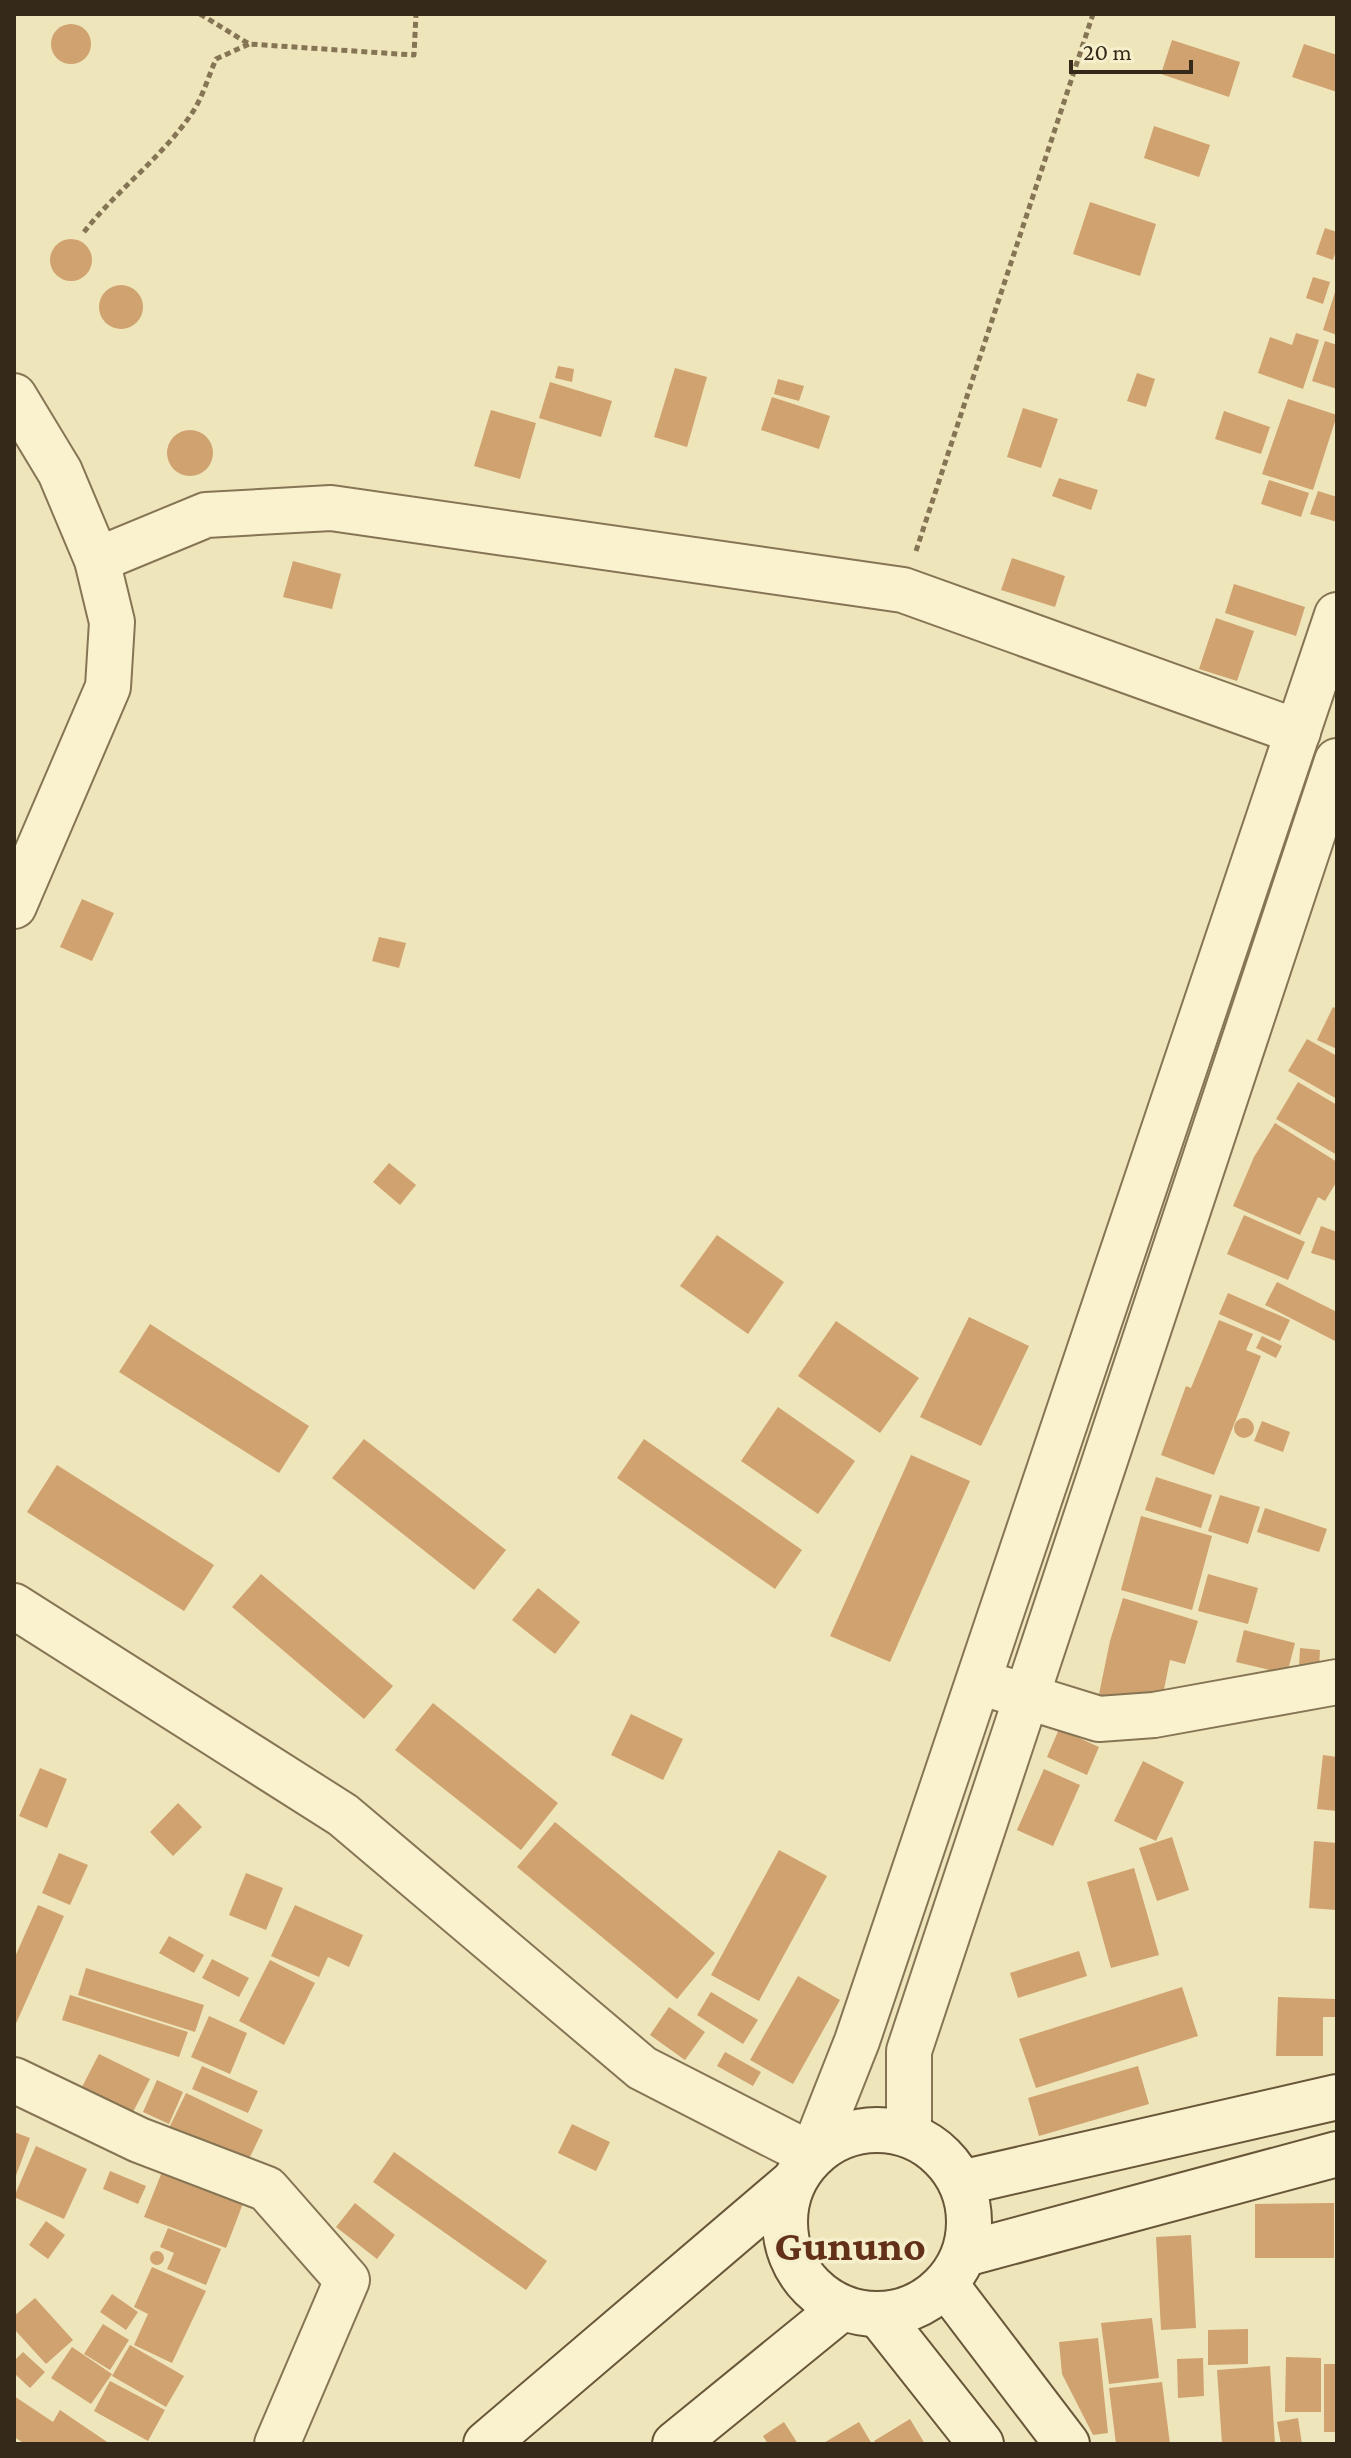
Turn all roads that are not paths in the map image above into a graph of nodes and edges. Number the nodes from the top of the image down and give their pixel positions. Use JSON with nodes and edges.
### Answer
{"nodes":[{"id":1,"x":14,"y":396,"type":"edge"},
{"id":2,"x":97,"y":560,"type":"junction"},
{"id":3,"x":1337,"y":615,"type":"edge"},
{"id":4,"x":1298,"y":732,"type":"junction"},
{"id":5,"x":1337,"y":761,"type":"edge"},
{"id":6,"x":14,"y":906,"type":"edge"},
{"id":7,"x":14,"y":1606,"type":"edge"},
{"id":8,"x":979,"y":1680,"type":"junction"},
{"id":9,"x":1337,"y":1682,"type":"edge"},
{"id":10,"x":1027,"y":1698,"type":"junction"},
{"id":11,"x":14,"y":2080,"type":"edge"},
{"id":12,"x":1337,"y":2097,"type":"edge"},
{"id":13,"x":909,"y":2135,"type":"junction"},
{"id":14,"x":1337,"y":2154,"type":"edge"},
{"id":15,"x":802,"y":2169,"type":"junction"},
{"id":16,"x":961,"y":2183,"type":"junction"},
{"id":17,"x":955,"y":2269,"type":"junction"},
{"id":18,"x":860,"y":2311,"type":"junction"},
{"id":19,"x":277,"y":2444,"type":"edge"},
{"id":20,"x":486,"y":2444,"type":"edge"},
{"id":21,"x":675,"y":2444,"type":"edge"},
{"id":22,"x":981,"y":2444,"type":"edge"},
{"id":23,"x":1067,"y":2444,"type":"edge"}],
"edges":[{"from":1,"to":2,"type":"street"},
{"from":2,"to":4,"type":"street"},
{"from":2,"to":6,"type":"street"},
{"from":3,"to":4,"type":"street"},
{"from":4,"to":8,"type":"street"},
{"from":5,"to":10,"type":"street"},
{"from":7,"to":15,"type":"street"},
{"from":8,"to":10,"type":"street"},
{"from":8,"to":15,"type":"street"},
{"from":9,"to":10,"type":"street"},
{"from":10,"to":13,"type":"street"},
{"from":11,"to":19,"type":"street"},
{"from":12,"to":16,"type":"street"},
{"from":13,"to":15,"type":"street"},
{"from":13,"to":16,"type":"street"},
{"from":14,"to":17,"type":"street"},
{"from":15,"to":18,"type":"street"},
{"from":15,"to":20,"type":"street"},
{"from":16,"to":17,"type":"street"},
{"from":17,"to":18,"type":"street"},
{"from":17,"to":23,"type":"street"},
{"from":18,"to":21,"type":"street"},
{"from":18,"to":22,"type":"street"}]}
